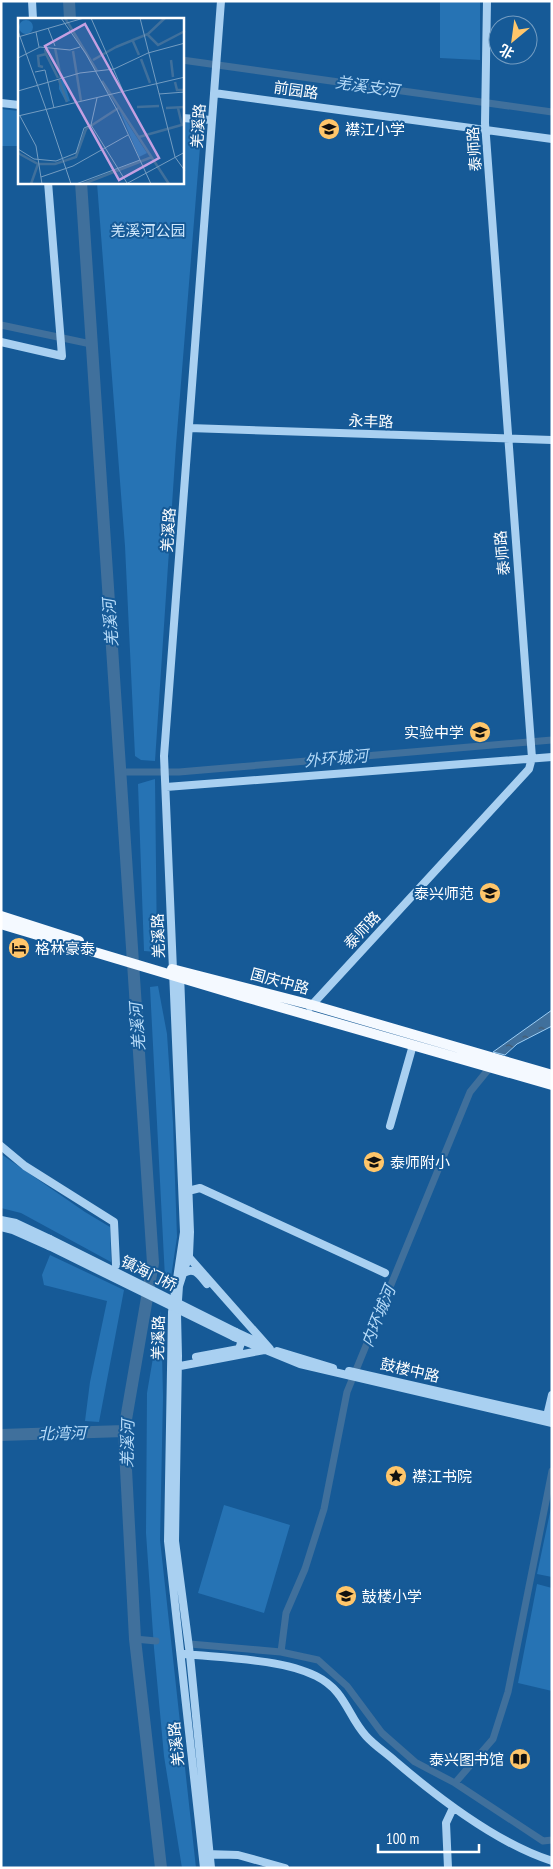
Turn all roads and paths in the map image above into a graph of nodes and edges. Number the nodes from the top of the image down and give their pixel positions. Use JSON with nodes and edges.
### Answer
{"nodes":[{"id":1,"x":32,"y":1,"type":"edge"},
{"id":2,"x":221,"y":1,"type":"edge"},
{"id":3,"x":487,"y":1,"type":"edge"},
{"id":4,"x":33,"y":18,"type":"edge"},
{"id":5,"x":215,"y":90,"type":"junction"},
{"id":6,"x":1,"y":104,"type":"edge"},
{"id":7,"x":18,"y":105,"type":"edge"},
{"id":8,"x":184,"y":118,"type":"edge"},
{"id":9,"x":212,"y":120,"type":"junction"},
{"id":10,"x":486,"y":127,"type":"junction"},
{"id":11,"x":552,"y":139,"type":"edge"},
{"id":12,"x":48,"y":184,"type":"edge"},
{"id":13,"x":1,"y":342,"type":"edge"},
{"id":14,"x":189,"y":428,"type":"junction"},
{"id":15,"x":507,"y":439,"type":"junction"},
{"id":16,"x":552,"y":440,"type":"edge"},
{"id":17,"x":532,"y":754,"type":"junction"},
{"id":18,"x":552,"y":757,"type":"edge"},
{"id":19,"x":166,"y":787,"type":"junction"},
{"id":20,"x":1,"y":916,"type":"edge"},
{"id":21,"x":1,"y":924,"type":"edge"},
{"id":22,"x":99,"y":950,"type":"junction"},
{"id":23,"x":177,"y":973,"type":"junction"},
{"id":24,"x":312,"y":1005,"type":"junction"},
{"id":25,"x":304,"y":1014,"type":"junction"},
{"id":26,"x":413,"y":1045,"type":"junction"},
{"id":27,"x":482,"y":1060,"type":"junction"},
{"id":28,"x":500,"y":1064,"type":"junction"},
{"id":29,"x":552,"y":1075,"type":"edge"},
{"id":30,"x":552,"y":1085,"type":"edge"},
{"id":31,"x":390,"y":1126,"type":"dead end"},
{"id":32,"x":1,"y":1146,"type":"edge"},
{"id":33,"x":185,"y":1192,"type":"junction"},
{"id":34,"x":1,"y":1220,"type":"edge"},
{"id":35,"x":1,"y":1227,"type":"edge"},
{"id":36,"x":49,"y":1243,"type":"junction"},
{"id":37,"x":185,"y":1254,"type":"junction"},
{"id":38,"x":116,"y":1266,"type":"dead end"},
{"id":39,"x":184,"y":1273,"type":"junction"},
{"id":40,"x":385,"y":1273,"type":"dead end"},
{"id":41,"x":239,"y":1336,"type":"junction"},
{"id":42,"x":266,"y":1349,"type":"junction"},
{"id":43,"x":174,"y":1364,"type":"junction"},
{"id":44,"x":353,"y":1375,"type":"junction"},
{"id":45,"x":552,"y":1395,"type":"edge"},
{"id":46,"x":550,"y":1416,"type":"edge"},
{"id":47,"x":552,"y":1423,"type":"edge"},
{"id":48,"x":180,"y":1654,"type":"junction"},
{"id":49,"x":190,"y":1655,"type":"junction"},
{"id":50,"x":453,"y":1808,"type":"junction"},
{"id":51,"x":206,"y":1854,"type":"junction"},
{"id":52,"x":552,"y":1861,"type":"edge"},
{"id":53,"x":204,"y":1868,"type":"edge"},
{"id":54,"x":211,"y":1868,"type":"edge"},
{"id":55,"x":285,"y":1868,"type":"edge"},
{"id":56,"x":448,"y":1868,"type":"edge"}],
"edges":[{"from":1,"to":4,"type":"street"},
{"from":2,"to":5,"type":"street","name":"羌溪路"},
{"from":3,"to":10,"type":"street","name":"泰师路"},
{"from":5,"to":9,"type":"street","name":"羌溪路"},
{"from":5,"to":10,"type":"street","name":"前园路"},
{"from":6,"to":7,"type":"street"},
{"from":8,"to":9,"type":"street"},
{"from":9,"to":14,"type":"street","name":"羌溪路"},
{"from":10,"to":11,"type":"street","name":"前园路"},
{"from":10,"to":15,"type":"street","name":"泰师路"},
{"from":12,"to":13,"type":"street"},
{"from":14,"to":15,"type":"street","name":"永丰路"},
{"from":14,"to":19,"type":"street","name":"羌溪路"},
{"from":15,"to":16,"type":"street","name":"永丰路"},
{"from":15,"to":17,"type":"street","name":"泰师路"},
{"from":17,"to":18,"type":"street"},
{"from":17,"to":19,"type":"street"},
{"from":17,"to":24,"type":"street","name":"泰师路"},
{"from":19,"to":23,"type":"street","name":"羌溪路"},
{"from":20,"to":22,"type":"main road"},
{"from":21,"to":22,"type":"main road"},
{"from":22,"to":23,"type":"main road","name":"国庆中路"},
{"from":23,"to":24,"type":"main road","name":"国庆中路"},
{"from":23,"to":25,"type":"main road","name":"国庆中路"},
{"from":23,"to":33,"type":"street","name":"羌溪路"},
{"from":24,"to":25,"type":"street","name":"泰师路"},
{"from":24,"to":27,"type":"main road","name":"国庆中路"},
{"from":25,"to":26,"type":"main road","name":"国庆中路"},
{"from":26,"to":27,"type":"main road","name":"国庆中路"},
{"from":26,"to":31,"type":"street"},
{"from":27,"to":28,"type":"main road","name":"国庆中路"},
{"from":28,"to":29,"type":"main road","name":"国庆中路"},
{"from":28,"to":30,"type":"main road","name":"国庆中路"},
{"from":32,"to":38,"type":"street"},
{"from":33,"to":37,"type":"street","name":"羌溪路"},
{"from":33,"to":40,"type":"street"},
{"from":34,"to":36,"type":"street"},
{"from":35,"to":36,"type":"street"},
{"from":36,"to":41,"type":"street","name":"镇海门桥","bridge":true},
{"from":37,"to":39,"type":"street","name":"羌溪路"},
{"from":37,"to":42,"type":"street"},
{"from":37,"to":43,"type":"street","name":"羌溪路"},
{"from":39,"to":41,"type":"street"},
{"from":39,"to":43,"type":"street","name":"羌溪路"},
{"from":41,"to":42,"type":"street","name":"镇海门桥"},
{"from":41,"to":43,"type":"street"},
{"from":42,"to":43,"type":"street"},
{"from":42,"to":44,"type":"street","name":"镇海门桥"},
{"from":43,"to":48,"type":"street","name":"羌溪路"},
{"from":43,"to":49,"type":"street","name":"羌溪路"},
{"from":44,"to":46,"type":"street","name":"鼓楼中路"},
{"from":44,"to":47,"type":"street"},
{"from":45,"to":46,"type":"street"},
{"from":48,"to":49,"type":"street"},
{"from":48,"to":51,"type":"street","name":"羌溪路"},
{"from":49,"to":50,"type":"street"},
{"from":49,"to":51,"type":"street","name":"羌溪路"},
{"from":50,"to":52,"type":"street"},
{"from":50,"to":56,"type":"street"},
{"from":51,"to":53,"type":"street","name":"羌溪路"},
{"from":51,"to":54,"type":"street","name":"羌溪路"},
{"from":51,"to":55,"type":"street"}]}
